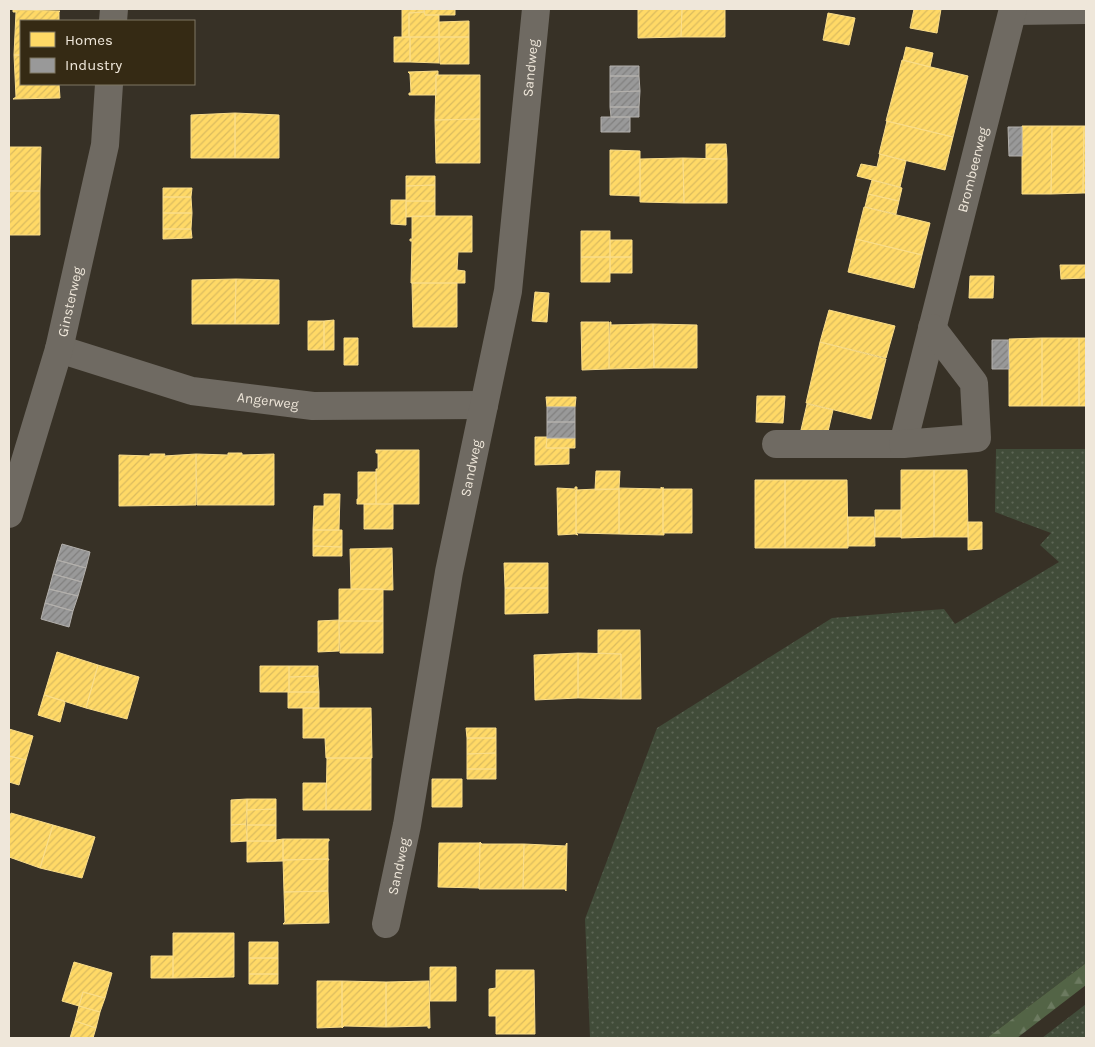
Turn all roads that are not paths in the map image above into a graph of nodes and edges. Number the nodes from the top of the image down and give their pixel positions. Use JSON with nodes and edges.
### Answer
{"nodes":[{"id":1,"x":536,"y":9,"type":"edge"},
{"id":2,"x":1013,"y":10,"type":"edge"},
{"id":3,"x":1086,"y":10,"type":"edge"},
{"id":4,"x":109,"y":85,"type":"edge"},
{"id":5,"x":932,"y":328,"type":"junction"},
{"id":6,"x":58,"y":349,"type":"junction"},
{"id":7,"x":484,"y":405,"type":"junction"},
{"id":8,"x":776,"y":444,"type":"dead end"},
{"id":9,"x":903,"y":444,"type":"junction"},
{"id":10,"x":9,"y":514,"type":"edge"},
{"id":11,"x":386,"y":924,"type":"dead end"}],
"edges":[{"from":1,"to":7,"type":"street","name":"Sandweg"},
{"from":2,"to":3,"type":"street","name":"Brombeerweg"},
{"from":2,"to":5,"type":"street","name":"Brombeerweg"},
{"from":4,"to":6,"type":"street","name":"Ginsterweg"},
{"from":5,"to":9,"type":"street","name":"Brombeerweg"},
{"from":5,"to":9,"type":"street"},
{"from":6,"to":7,"type":"street","name":"Angerweg"},
{"from":6,"to":10,"type":"street","name":"Ginsterweg"},
{"from":7,"to":11,"type":"street","name":"Sandweg"},
{"from":8,"to":9,"type":"street"}]}
